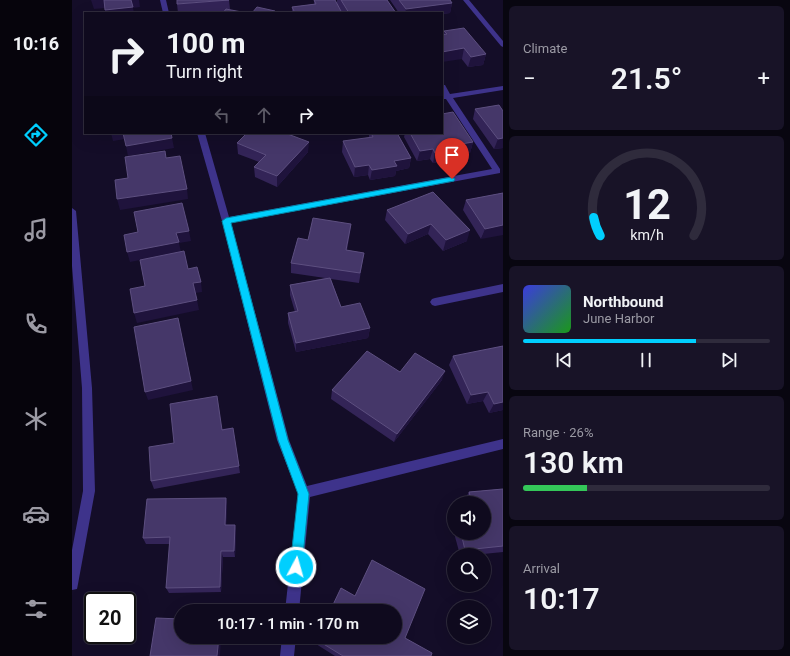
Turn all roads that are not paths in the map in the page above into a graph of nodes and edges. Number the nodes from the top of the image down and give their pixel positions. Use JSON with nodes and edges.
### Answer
{"nodes":[{"id":1,"x":163,"y":0,"type":"edge"},
{"id":2,"x":466,"y":0,"type":"edge"},
{"id":3,"x":166,"y":12,"type":"edge"},
{"id":4,"x":503,"y":45,"type":"edge"},
{"id":5,"x":503,"y":88,"type":"edge"},
{"id":6,"x":445,"y":97,"type":"edge"},
{"id":7,"x":201,"y":134,"type":"edge"},
{"id":8,"x":72,"y":211,"type":"edge"},
{"id":9,"x":226,"y":221,"type":"junction"},
{"id":10,"x":503,"y":288,"type":"edge"},
{"id":11,"x":435,"y":302,"type":"dead end"},
{"id":12,"x":503,"y":444,"type":"edge"},
{"id":13,"x":304,"y":494,"type":"junction"},
{"id":14,"x":72,"y":584,"type":"edge"},
{"id":15,"x":293,"y":604,"type":"edge"},
{"id":16,"x":288,"y":644,"type":"edge"},
{"id":17,"x":287,"y":656,"type":"edge"}],
"edges":[{"from":1,"to":3,"type":"street"},
{"from":2,"to":4,"type":"street"},
{"from":5,"to":6,"type":"street"},
{"from":6,"to":9,"type":"street"},
{"from":7,"to":9,"type":"street"},
{"from":8,"to":14,"type":"street"},
{"from":9,"to":13,"type":"street"},
{"from":10,"to":11,"type":"street"},
{"from":12,"to":13,"type":"street"},
{"from":13,"to":15,"type":"street"},
{"from":16,"to":17,"type":"street"}]}
